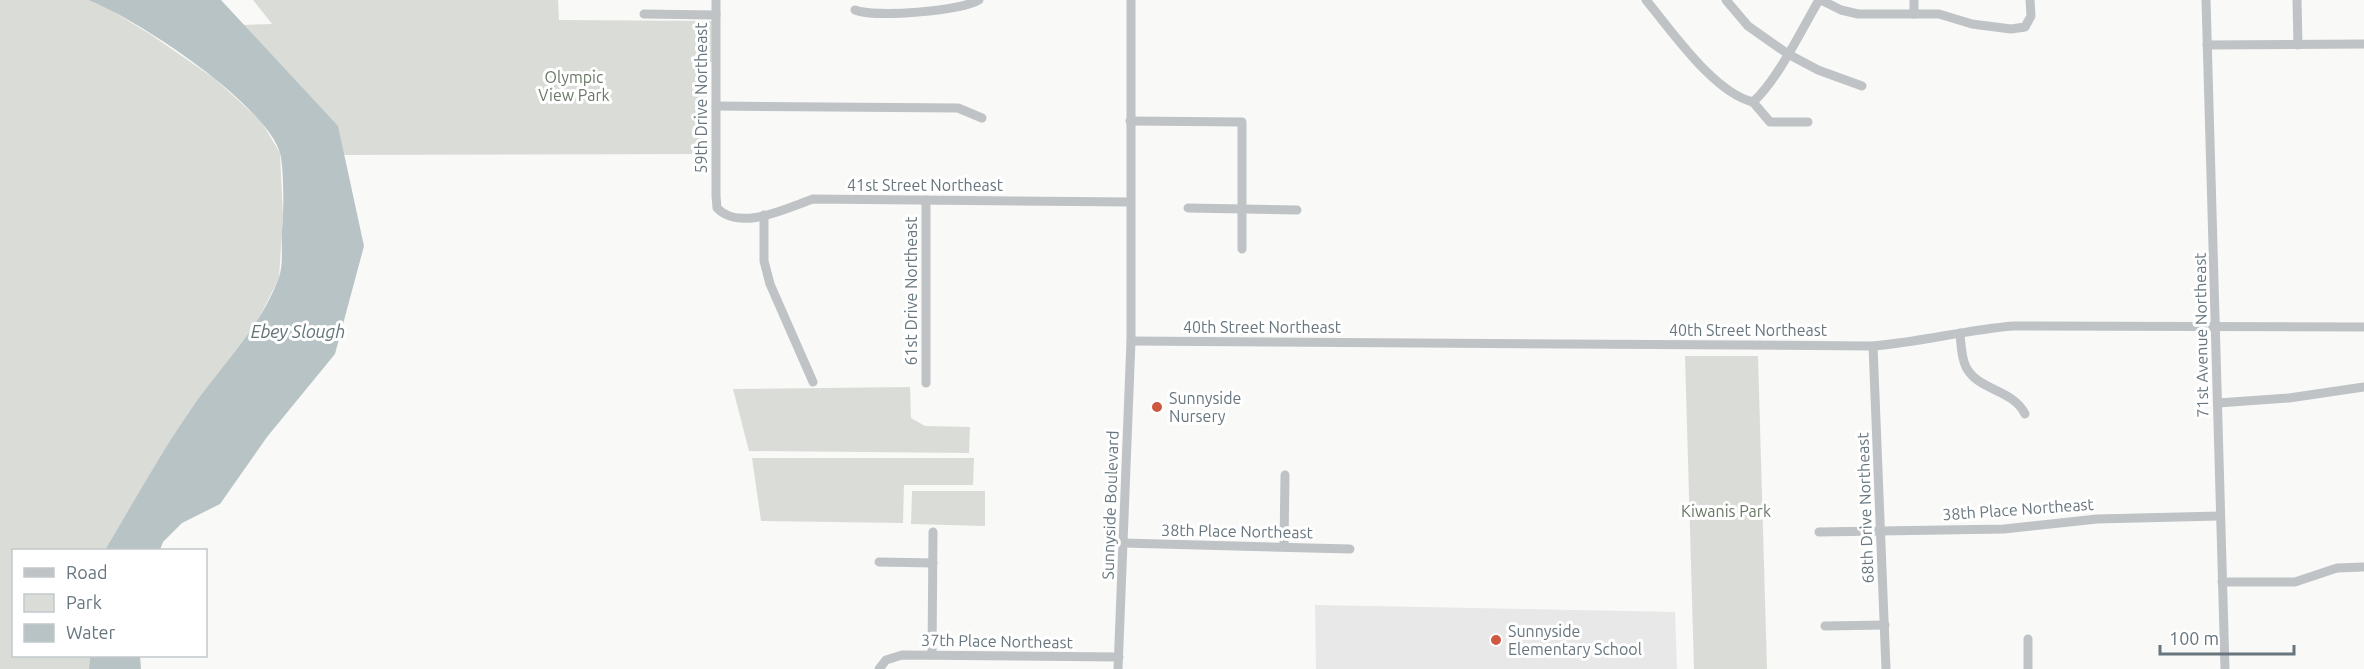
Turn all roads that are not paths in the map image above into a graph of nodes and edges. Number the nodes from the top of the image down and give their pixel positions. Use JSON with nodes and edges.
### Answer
{"nodes":[{"id":1,"x":716,"y":0,"type":"edge"},
{"id":2,"x":979,"y":0,"type":"edge"},
{"id":3,"x":1131,"y":0,"type":"edge"},
{"id":4,"x":1646,"y":0,"type":"edge"},
{"id":5,"x":1726,"y":0,"type":"edge"},
{"id":6,"x":1820,"y":0,"type":"edge"},
{"id":7,"x":1914,"y":0,"type":"edge"},
{"id":8,"x":2030,"y":0,"type":"edge"},
{"id":9,"x":2206,"y":0,"type":"edge"},
{"id":10,"x":2296,"y":0,"type":"edge"},
{"id":11,"x":855,"y":10,"type":"dead end"},
{"id":12,"x":644,"y":14,"type":"dead end"},
{"id":13,"x":1914,"y":14,"type":"junction"},
{"id":14,"x":716,"y":15,"type":"junction"},
{"id":15,"x":2364,"y":44,"type":"edge"},
{"id":16,"x":2207,"y":45,"type":"junction"},
{"id":17,"x":2298,"y":45,"type":"junction"},
{"id":18,"x":1788,"y":54,"type":"junction"},
{"id":19,"x":1862,"y":86,"type":"dead end"},
{"id":20,"x":1753,"y":102,"type":"junction"},
{"id":21,"x":716,"y":106,"type":"junction"},
{"id":22,"x":982,"y":118,"type":"dead end"},
{"id":23,"x":1130,"y":121,"type":"junction"},
{"id":24,"x":1808,"y":122,"type":"dead end"},
{"id":25,"x":926,"y":200,"type":"junction"},
{"id":26,"x":1130,"y":202,"type":"junction"},
{"id":27,"x":1188,"y":208,"type":"dead end"},
{"id":28,"x":1242,"y":209,"type":"junction"},
{"id":29,"x":1297,"y":210,"type":"dead end"},
{"id":30,"x":723,"y":214,"type":"joint"},
{"id":31,"x":764,"y":215,"type":"junction"},
{"id":32,"x":1242,"y":249,"type":"dead end"},
{"id":33,"x":2217,"y":326,"type":"junction"},
{"id":34,"x":2364,"y":327,"type":"edge"},
{"id":35,"x":1960,"y":333,"type":"junction"},
{"id":36,"x":1131,"y":341,"type":"junction"},
{"id":37,"x":1873,"y":346,"type":"junction"},
{"id":38,"x":813,"y":382,"type":"dead end"},
{"id":39,"x":926,"y":383,"type":"dead end"},
{"id":40,"x":2364,"y":387,"type":"edge"},
{"id":41,"x":2218,"y":403,"type":"junction"},
{"id":42,"x":2025,"y":414,"type":"dead end"},
{"id":43,"x":1285,"y":476,"type":"dead end"},
{"id":44,"x":2219,"y":516,"type":"junction"},
{"id":45,"x":1881,"y":530,"type":"junction"},
{"id":46,"x":933,"y":532,"type":"dead end"},
{"id":47,"x":1819,"y":532,"type":"dead end"},
{"id":48,"x":1123,"y":543,"type":"junction"},
{"id":49,"x":1284,"y":546,"type":"junction"},
{"id":50,"x":1350,"y":549,"type":"dead end"},
{"id":51,"x":879,"y":562,"type":"dead end"},
{"id":52,"x":933,"y":563,"type":"junction"},
{"id":53,"x":2364,"y":567,"type":"edge"},
{"id":54,"x":2222,"y":582,"type":"junction"},
{"id":55,"x":1885,"y":625,"type":"junction"},
{"id":56,"x":1825,"y":626,"type":"dead end"},
{"id":57,"x":2028,"y":639,"type":"dead end"},
{"id":58,"x":932,"y":655,"type":"junction"},
{"id":59,"x":1119,"y":657,"type":"junction"},
{"id":60,"x":879,"y":669,"type":"edge"},
{"id":61,"x":1118,"y":669,"type":"edge"},
{"id":62,"x":1886,"y":669,"type":"edge"},
{"id":63,"x":2028,"y":669,"type":"edge"},
{"id":64,"x":2225,"y":669,"type":"edge"}],
"edges":[{"from":1,"to":14,"type":"street"},
{"from":2,"to":11,"type":"street"},
{"from":3,"to":23,"type":"street"},
{"from":4,"to":20,"type":"street"},
{"from":5,"to":18,"type":"street"},
{"from":6,"to":13,"type":"street"},
{"from":6,"to":18,"type":"street"},
{"from":7,"to":13,"type":"street"},
{"from":8,"to":13,"type":"street"},
{"from":9,"to":16,"type":"street","name":"71st Avenue Northeast"},
{"from":10,"to":17,"type":"street"},
{"from":12,"to":14,"type":"street","name":"59th Drive Northeast"},
{"from":14,"to":21,"type":"street","name":"59th Drive Northeast"},
{"from":15,"to":17,"type":"street"},
{"from":16,"to":17,"type":"street"},
{"from":16,"to":33,"type":"street","name":"71st Avenue Northeast"},
{"from":18,"to":19,"type":"street"},
{"from":18,"to":20,"type":"street"},
{"from":20,"to":24,"type":"street"},
{"from":21,"to":22,"type":"street"},
{"from":21,"to":30,"type":"street","name":"59th Drive Northeast"},
{"from":23,"to":26,"type":"street"},
{"from":23,"to":28,"type":"street"},
{"from":25,"to":26,"type":"street","name":"41st Street Northeast"},
{"from":25,"to":31,"type":"street","name":"41st Street Northeast"},
{"from":25,"to":39,"type":"street","name":"61st Drive Northeast"},
{"from":26,"to":36,"type":"street","name":"Sunnyside Boulevard"},
{"from":27,"to":28,"type":"street"},
{"from":28,"to":29,"type":"street"},
{"from":28,"to":32,"type":"street"},
{"from":30,"to":31,"type":"street","name":"41st Street Northeast"},
{"from":31,"to":38,"type":"street"},
{"from":33,"to":34,"type":"street","name":"40th Street Northeast"},
{"from":33,"to":35,"type":"street","name":"40th Street Northeast"},
{"from":33,"to":41,"type":"street","name":"71st Avenue Northeast"},
{"from":35,"to":37,"type":"street","name":"40th Street Northeast"},
{"from":35,"to":42,"type":"street"},
{"from":36,"to":37,"type":"street","name":"40th Street Northeast"},
{"from":36,"to":48,"type":"street","name":"Sunnyside Boulevard"},
{"from":37,"to":45,"type":"street","name":"68th Drive Northeast"},
{"from":40,"to":41,"type":"street"},
{"from":41,"to":44,"type":"street","name":"71st Avenue Northeast"},
{"from":43,"to":49,"type":"street"},
{"from":44,"to":45,"type":"street","name":"38th Place Northeast"},
{"from":44,"to":54,"type":"street","name":"71st Avenue Northeast"},
{"from":45,"to":47,"type":"street","name":"38th Place Northeast"},
{"from":45,"to":55,"type":"street","name":"68th Drive Northeast"},
{"from":46,"to":52,"type":"street"},
{"from":48,"to":49,"type":"street","name":"38th Place Northeast"},
{"from":48,"to":59,"type":"street","name":"Sunnyside Boulevard"},
{"from":49,"to":50,"type":"street","name":"38th Place Northeast"},
{"from":51,"to":52,"type":"street"},
{"from":52,"to":58,"type":"street"},
{"from":53,"to":54,"type":"street"},
{"from":54,"to":64,"type":"street","name":"71st Avenue Northeast"},
{"from":55,"to":56,"type":"street"},
{"from":55,"to":62,"type":"street","name":"68th Drive Northeast"},
{"from":57,"to":63,"type":"street"},
{"from":58,"to":59,"type":"street","name":"37th Place Northeast"},
{"from":58,"to":60,"type":"street","name":"37th Place Northeast"},
{"from":59,"to":61,"type":"street","name":"Sunnyside Boulevard"}]}
